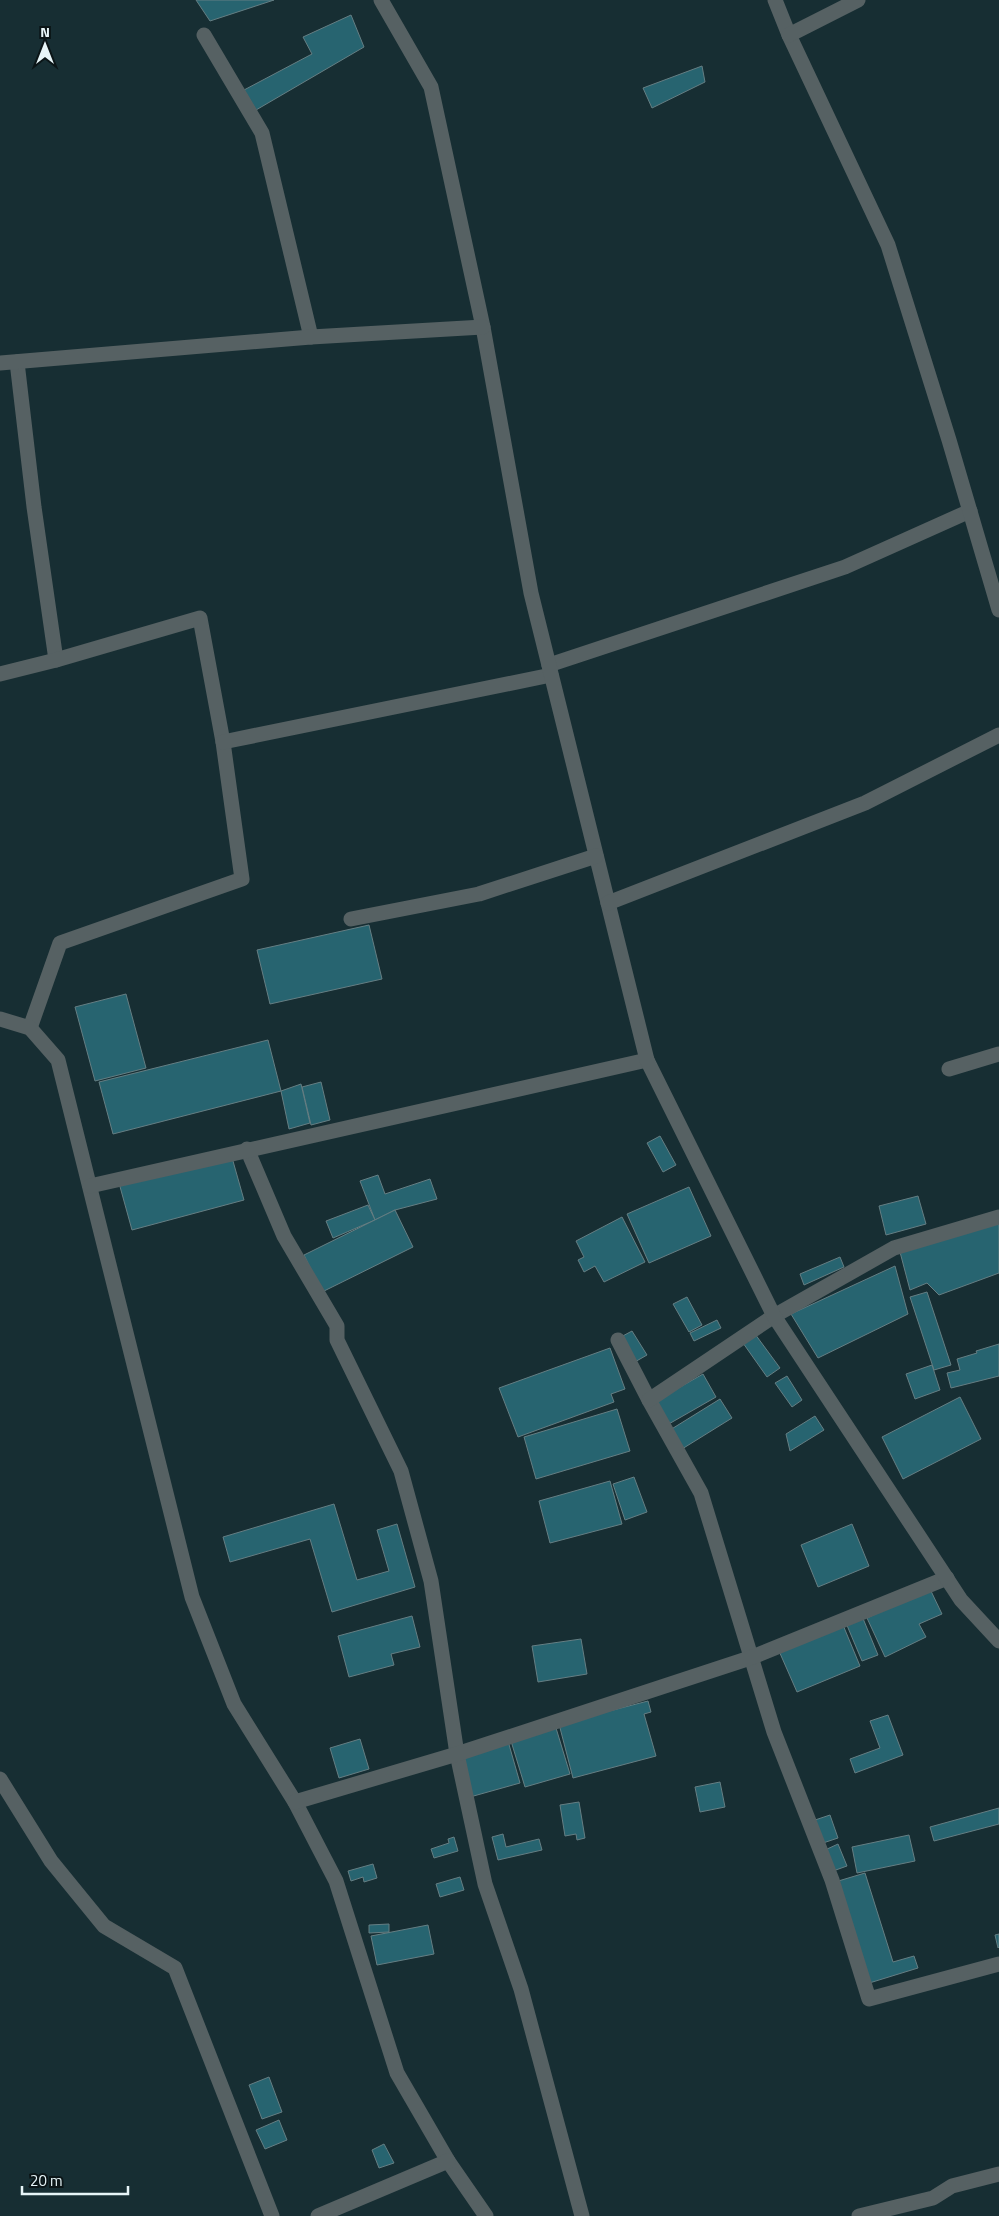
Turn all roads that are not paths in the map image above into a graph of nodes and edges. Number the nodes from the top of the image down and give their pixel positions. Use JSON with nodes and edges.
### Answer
{"nodes":[{"id":1,"x":381,"y":0,"type":"edge"},
{"id":2,"x":775,"y":0,"type":"edge"},
{"id":3,"x":858,"y":0,"type":"edge"},
{"id":4,"x":204,"y":35,"type":"dead end"},
{"id":5,"x":789,"y":35,"type":"junction"},
{"id":6,"x":483,"y":327,"type":"junction"},
{"id":7,"x":311,"y":338,"type":"junction"},
{"id":8,"x":17,"y":362,"type":"junction"},
{"id":9,"x":0,"y":363,"type":"edge"},
{"id":10,"x":970,"y":511,"type":"junction"},
{"id":11,"x":999,"y":610,"type":"edge"},
{"id":12,"x":56,"y":660,"type":"junction"},
{"id":13,"x":550,"y":670,"type":"junction"},
{"id":14,"x":0,"y":674,"type":"edge"},
{"id":15,"x":999,"y":735,"type":"edge"},
{"id":16,"x":224,"y":742,"type":"junction"},
{"id":17,"x":596,"y":856,"type":"junction"},
{"id":18,"x":608,"y":903,"type":"junction"},
{"id":19,"x":351,"y":919,"type":"dead end"},
{"id":20,"x":0,"y":1020,"type":"edge"},
{"id":21,"x":30,"y":1028,"type":"junction"},
{"id":22,"x":999,"y":1054,"type":"edge"},
{"id":23,"x":647,"y":1060,"type":"junction"},
{"id":24,"x":949,"y":1069,"type":"dead end"},
{"id":25,"x":247,"y":1149,"type":"junction"},
{"id":26,"x":90,"y":1186,"type":"junction"},
{"id":27,"x":999,"y":1217,"type":"edge"},
{"id":28,"x":774,"y":1316,"type":"junction"},
{"id":29,"x":618,"y":1340,"type":"dead end"},
{"id":30,"x":648,"y":1400,"type":"junction"},
{"id":31,"x":947,"y":1578,"type":"junction"},
{"id":32,"x":999,"y":1641,"type":"edge"},
{"id":33,"x":750,"y":1658,"type":"junction"},
{"id":34,"x":457,"y":1754,"type":"junction"},
{"id":35,"x":0,"y":1779,"type":"edge"},
{"id":36,"x":295,"y":1802,"type":"junction"},
{"id":37,"x":999,"y":1964,"type":"edge"},
{"id":38,"x":448,"y":2161,"type":"junction"},
{"id":39,"x":999,"y":2174,"type":"edge"},
{"id":40,"x":272,"y":2216,"type":"edge"},
{"id":41,"x":318,"y":2216,"type":"edge"},
{"id":42,"x":486,"y":2216,"type":"edge"},
{"id":43,"x":582,"y":2216,"type":"edge"},
{"id":44,"x":859,"y":2216,"type":"edge"}],
"edges":[{"from":1,"to":6,"type":"street"},
{"from":2,"to":5,"type":"street"},
{"from":3,"to":5,"type":"street"},
{"from":4,"to":7,"type":"street"},
{"from":5,"to":10,"type":"street"},
{"from":6,"to":7,"type":"street"},
{"from":6,"to":13,"type":"street"},
{"from":7,"to":8,"type":"street"},
{"from":8,"to":9,"type":"street"},
{"from":8,"to":12,"type":"street"},
{"from":10,"to":11,"type":"street"},
{"from":10,"to":13,"type":"street"},
{"from":12,"to":14,"type":"street"},
{"from":12,"to":16,"type":"street"},
{"from":13,"to":16,"type":"street"},
{"from":13,"to":17,"type":"street"},
{"from":15,"to":18,"type":"street"},
{"from":16,"to":21,"type":"street"},
{"from":17,"to":18,"type":"street"},
{"from":17,"to":19,"type":"street"},
{"from":18,"to":23,"type":"street"},
{"from":20,"to":21,"type":"street"},
{"from":21,"to":26,"type":"street"},
{"from":22,"to":24,"type":"street"},
{"from":23,"to":25,"type":"street"},
{"from":23,"to":28,"type":"street"},
{"from":25,"to":26,"type":"street"},
{"from":25,"to":34,"type":"street"},
{"from":26,"to":36,"type":"street"},
{"from":27,"to":28,"type":"street"},
{"from":28,"to":30,"type":"street"},
{"from":28,"to":31,"type":"street"},
{"from":29,"to":30,"type":"street"},
{"from":30,"to":33,"type":"street"},
{"from":31,"to":32,"type":"street"},
{"from":31,"to":33,"type":"street"},
{"from":33,"to":34,"type":"street"},
{"from":33,"to":37,"type":"street"},
{"from":34,"to":36,"type":"street"},
{"from":34,"to":43,"type":"street"},
{"from":35,"to":40,"type":"street"},
{"from":36,"to":38,"type":"street"},
{"from":38,"to":41,"type":"street"},
{"from":38,"to":42,"type":"street"},
{"from":39,"to":44,"type":"street"}]}
